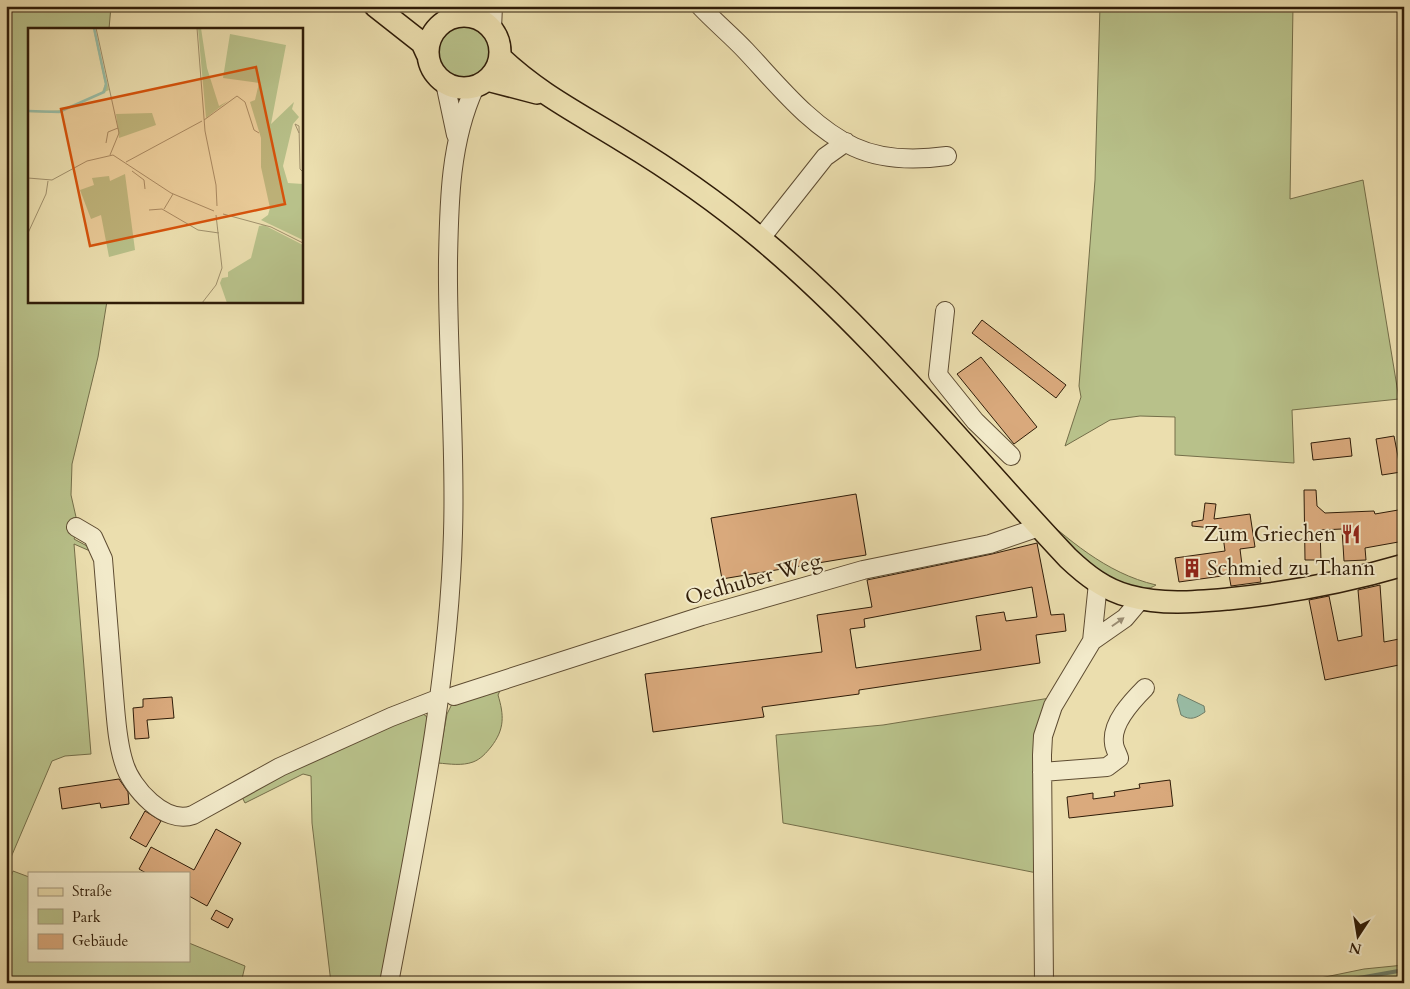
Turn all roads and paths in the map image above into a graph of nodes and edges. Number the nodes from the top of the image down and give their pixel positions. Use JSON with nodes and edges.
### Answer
{"nodes":[{"id":1,"x":375,"y":6,"type":"edge"},
{"id":2,"x":379,"y":6,"type":"edge"},
{"id":3,"x":493,"y":6,"type":"edge"},
{"id":4,"x":700,"y":6,"type":"edge"},
{"id":5,"x":472,"y":11,"type":"edge"},
{"id":6,"x":441,"y":23,"type":"junction"},
{"id":7,"x":492,"y":29,"type":"junction"},
{"id":8,"x":427,"y":54,"type":"junction"},
{"id":9,"x":500,"y":57,"type":"junction"},
{"id":10,"x":445,"y":83,"type":"junction"},
{"id":11,"x":481,"y":83,"type":"junction"},
{"id":12,"x":545,"y":95,"type":"junction"},
{"id":13,"x":456,"y":140,"type":"junction"},
{"id":14,"x":846,"y":142,"type":"junction"},
{"id":15,"x":947,"y":156,"type":"dead end"},
{"id":16,"x":761,"y":238,"type":"junction"},
{"id":17,"x":945,"y":311,"type":"dead end"},
{"id":18,"x":976,"y":421,"type":"junction"},
{"id":19,"x":958,"y":437,"type":"junction"},
{"id":20,"x":1011,"y":456,"type":"dead end"},
{"id":21,"x":76,"y":527,"type":"dead end"},
{"id":22,"x":1039,"y":527,"type":"junction"},
{"id":23,"x":1404,"y":565,"type":"edge"},
{"id":24,"x":1098,"y":583,"type":"junction"},
{"id":25,"x":1140,"y":599,"type":"junction"},
{"id":26,"x":1092,"y":641,"type":"junction"},
{"id":27,"x":1145,"y":688,"type":"dead end"},
{"id":28,"x":447,"y":697,"type":"junction"},
{"id":29,"x":1042,"y":772,"type":"junction"},
{"id":30,"x":389,"y":983,"type":"edge"},
{"id":31,"x":1044,"y":983,"type":"edge"}],
"edges":[{"from":1,"to":8,"type":"main road"},
{"from":2,"to":6,"type":"main road"},
{"from":3,"to":7,"type":"street"},
{"from":4,"to":14,"type":"street"},
{"from":5,"to":6,"type":"main road"},
{"from":5,"to":7,"type":"main road"},
{"from":6,"to":8,"type":"main road"},
{"from":7,"to":9,"type":"main road"},
{"from":8,"to":10,"type":"main road"},
{"from":9,"to":11,"type":"main road"},
{"from":9,"to":12,"type":"main road"},
{"from":10,"to":11,"type":"main road"},
{"from":10,"to":13,"type":"street"},
{"from":11,"to":12,"type":"main road"},
{"from":11,"to":13,"type":"street"},
{"from":12,"to":16,"type":"main road"},
{"from":13,"to":28,"type":"street"},
{"from":14,"to":15,"type":"street"},
{"from":14,"to":16,"type":"street"},
{"from":16,"to":19,"type":"main road"},
{"from":17,"to":18,"type":"street"},
{"from":18,"to":19,"type":"street"},
{"from":18,"to":20,"type":"street"},
{"from":19,"to":22,"type":"main road"},
{"from":21,"to":28,"type":"street","name":"Oedhuber Weg"},
{"from":22,"to":24,"type":"main road"},
{"from":22,"to":28,"type":"street","name":"Oedhuber Weg"},
{"from":23,"to":25,"type":"main road"},
{"from":24,"to":25,"type":"main road"},
{"from":24,"to":26,"type":"street"},
{"from":26,"to":25,"type":"street","one_way":true},
{"from":26,"to":29,"type":"street"},
{"from":27,"to":29,"type":"street"},
{"from":28,"to":30,"type":"street"},
{"from":29,"to":31,"type":"street"}]}
